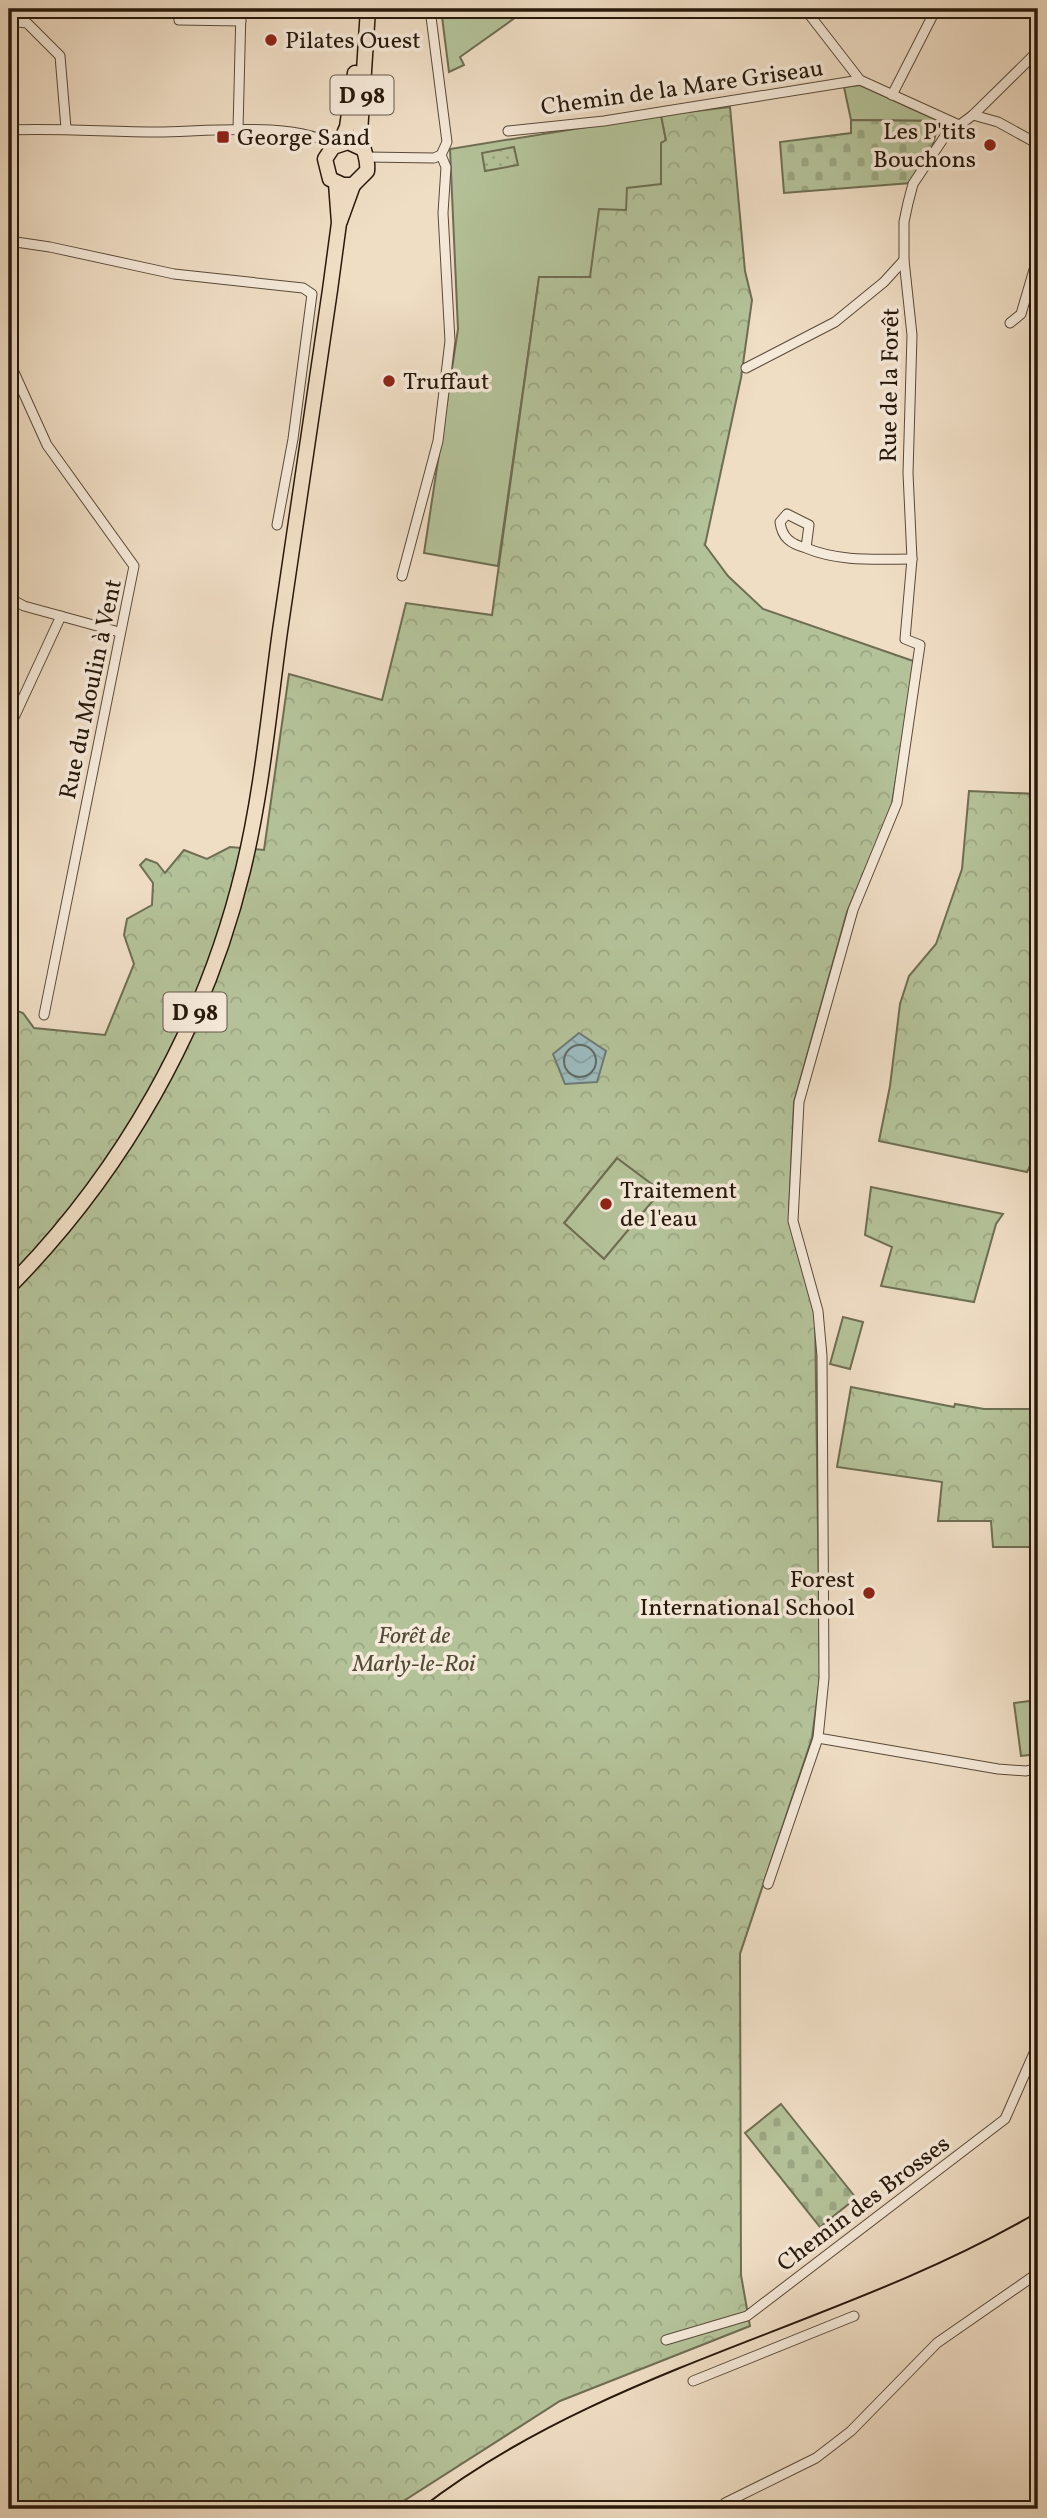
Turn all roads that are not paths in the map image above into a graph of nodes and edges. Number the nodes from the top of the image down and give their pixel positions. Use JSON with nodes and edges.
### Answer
{"nodes":[{"id":1,"x":178,"y":9,"type":"edge"},
{"id":2,"x":241,"y":9,"type":"edge"},
{"id":3,"x":368,"y":9,"type":"edge"},
{"id":4,"x":429,"y":9,"type":"edge"},
{"id":5,"x":805,"y":9,"type":"edge"},
{"id":6,"x":936,"y":9,"type":"edge"},
{"id":7,"x":9,"y":21,"type":"edge"},
{"id":8,"x":241,"y":21,"type":"junction"},
{"id":9,"x":364,"y":41,"type":"junction"},
{"id":10,"x":1038,"y":51,"type":"edge"},
{"id":11,"x":860,"y":80,"type":"junction"},
{"id":12,"x":892,"y":96,"type":"junction"},
{"id":13,"x":973,"y":115,"type":"junction"},
{"id":14,"x":957,"y":124,"type":"junction"},
{"id":15,"x":66,"y":128,"type":"junction"},
{"id":16,"x":9,"y":130,"type":"edge"},
{"id":17,"x":238,"y":130,"type":"junction"},
{"id":18,"x":508,"y":131,"type":"dead end"},
{"id":19,"x":1038,"y":144,"type":"edge"},
{"id":20,"x":336,"y":145,"type":"junction"},
{"id":21,"x":364,"y":152,"type":"junction"},
{"id":22,"x":441,"y":155,"type":"junction"},
{"id":23,"x":336,"y":183,"type":"junction"},
{"id":24,"x":354,"y":185,"type":"junction"},
{"id":25,"x":339,"y":223,"type":"junction"},
{"id":26,"x":9,"y":241,"type":"edge"},
{"id":27,"x":1038,"y":256,"type":"edge"},
{"id":28,"x":904,"y":260,"type":"junction"},
{"id":29,"x":1010,"y":323,"type":"dead end"},
{"id":30,"x":9,"y":361,"type":"edge"},
{"id":31,"x":746,"y":368,"type":"dead end"},
{"id":32,"x":277,"y":525,"type":"dead end"},
{"id":33,"x":806,"y":548,"type":"dead end"},
{"id":34,"x":912,"y":559,"type":"junction"},
{"id":35,"x":402,"y":576,"type":"dead end"},
{"id":36,"x":9,"y":598,"type":"edge"},
{"id":37,"x":61,"y":616,"type":"junction"},
{"id":38,"x":119,"y":632,"type":"junction"},
{"id":39,"x":9,"y":742,"type":"edge"},
{"id":40,"x":44,"y":1015,"type":"dead end"},
{"id":41,"x":9,"y":1287,"type":"edge"},
{"id":42,"x":818,"y":1738,"type":"junction"},
{"id":43,"x":1038,"y":1768,"type":"edge"},
{"id":44,"x":768,"y":1884,"type":"dead end"},
{"id":45,"x":1038,"y":2044,"type":"edge"},
{"id":46,"x":1038,"y":2273,"type":"edge"},
{"id":47,"x":853,"y":2316,"type":"dead end"},
{"id":48,"x":666,"y":2340,"type":"dead end"},
{"id":49,"x":693,"y":2381,"type":"dead end"},
{"id":50,"x":722,"y":2509,"type":"edge"}],
"edges":[{"from":1,"to":8,"type":"street"},
{"from":2,"to":8,"type":"street"},
{"from":3,"to":9,"type":"main road","number":"D 98"},
{"from":4,"to":22,"type":"street"},
{"from":5,"to":11,"type":"street"},
{"from":6,"to":12,"type":"street"},
{"from":7,"to":15,"type":"street"},
{"from":8,"to":17,"type":"street"},
{"from":9,"to":20,"type":"main road","number":"D 98"},
{"from":9,"to":21,"type":"main road","number":"D 98"},
{"from":10,"to":13,"type":"street","name":"Rue de la Forêt"},
{"from":11,"to":12,"type":"street"},
{"from":11,"to":18,"type":"street","name":"Chemin de la Mare Griseau"},
{"from":12,"to":14,"type":"street"},
{"from":13,"to":14,"type":"street","name":"Rue de la Forêt"},
{"from":13,"to":19,"type":"street"},
{"from":14,"to":28,"type":"street","name":"Rue de la Forêt"},
{"from":15,"to":16,"type":"street"},
{"from":15,"to":17,"type":"street"},
{"from":17,"to":20,"type":"street"},
{"from":20,"to":21,"type":"main road"},
{"from":20,"to":23,"type":"main road"},
{"from":21,"to":22,"type":"street"},
{"from":21,"to":24,"type":"main road"},
{"from":22,"to":35,"type":"street"},
{"from":23,"to":24,"type":"main road"},
{"from":23,"to":25,"type":"main road","number":"D 98"},
{"from":24,"to":25,"type":"main road","number":"D 98"},
{"from":25,"to":41,"type":"main road","number":"D 98"},
{"from":26,"to":32,"type":"street"},
{"from":27,"to":29,"type":"street"},
{"from":28,"to":31,"type":"street"},
{"from":28,"to":34,"type":"street","name":"Rue de la Forêt"},
{"from":30,"to":38,"type":"street","name":"Rue du Moulin à Vent"},
{"from":33,"to":34,"type":"street"},
{"from":34,"to":42,"type":"street","name":"Rue de la Forêt"},
{"from":36,"to":37,"type":"street"},
{"from":37,"to":38,"type":"street"},
{"from":37,"to":39,"type":"street"},
{"from":38,"to":40,"type":"street","name":"Rue du Moulin à Vent"},
{"from":42,"to":43,"type":"street"},
{"from":42,"to":44,"type":"street"},
{"from":45,"to":48,"type":"street","name":"Chemin des Brosses"},
{"from":46,"to":50,"type":"street"},
{"from":47,"to":49,"type":"street"}]}
